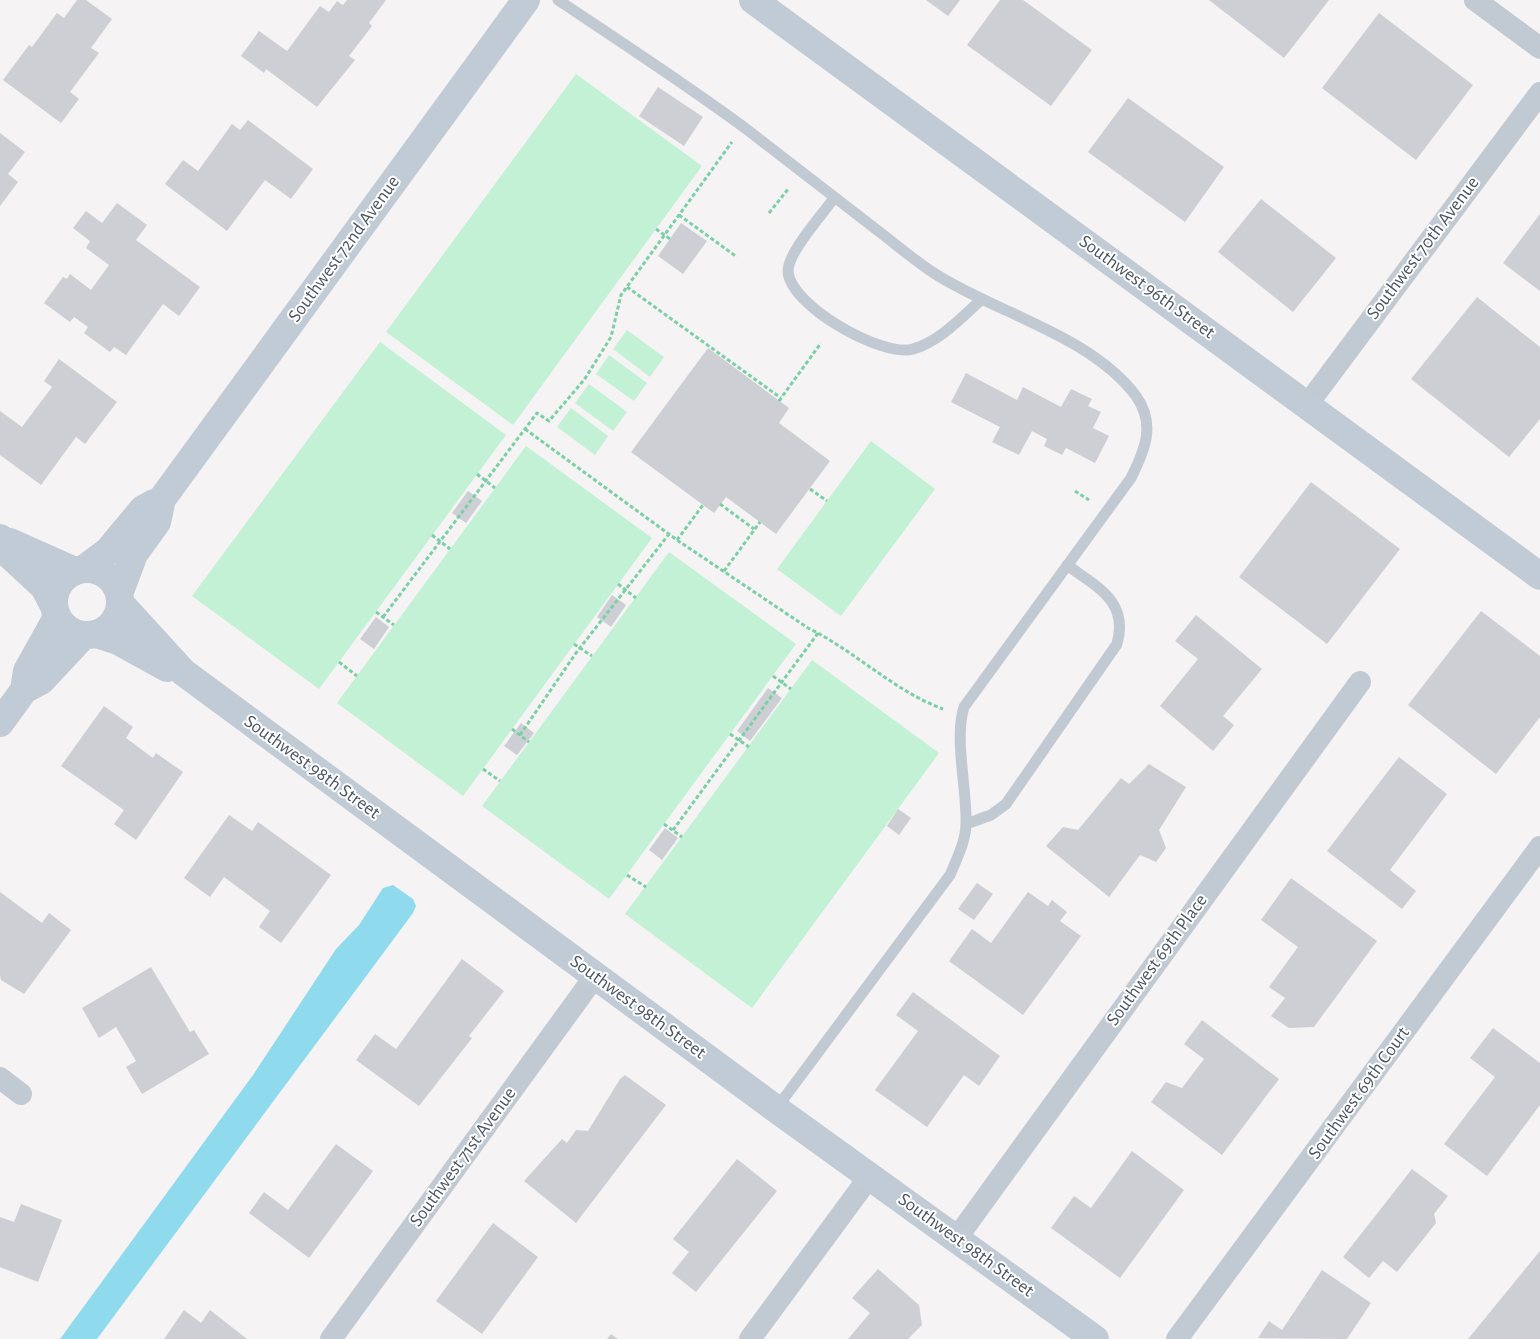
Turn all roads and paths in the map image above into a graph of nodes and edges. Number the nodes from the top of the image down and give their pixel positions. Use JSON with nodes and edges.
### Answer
{"nodes":[{"id":1,"x":526,"y":0,"type":"edge"},
{"id":2,"x":558,"y":0,"type":"edge"},
{"id":3,"x":753,"y":0,"type":"edge"},
{"id":4,"x":1475,"y":0,"type":"edge"},
{"id":5,"x":1540,"y":48,"type":"edge"},
{"id":6,"x":1540,"y":93,"type":"edge"},
{"id":7,"x":744,"y":127,"type":"junction"},
{"id":8,"x":801,"y":172,"type":"junction"},
{"id":9,"x":834,"y":198,"type":"junction"},
{"id":10,"x":770,"y":213,"type":"dead end"},
{"id":11,"x":679,"y":215,"type":"junction"},
{"id":12,"x":656,"y":229,"type":"dead end"},
{"id":13,"x":665,"y":235,"type":"junction"},
{"id":14,"x":670,"y":238,"type":"dead end"},
{"id":15,"x":737,"y":257,"type":"dead end"},
{"id":16,"x":627,"y":287,"type":"junction"},
{"id":17,"x":981,"y":300,"type":"junction"},
{"id":18,"x":821,"y":343,"type":"dead end"},
{"id":19,"x":1307,"y":405,"type":"junction"},
{"id":20,"x":525,"y":429,"type":"junction"},
{"id":21,"x":477,"y":474,"type":"dead end"},
{"id":22,"x":486,"y":481,"type":"junction"},
{"id":23,"x":495,"y":488,"type":"dead end"},
{"id":24,"x":810,"y":489,"type":"dead end"},
{"id":25,"x":162,"y":499,"type":"junction"},
{"id":26,"x":827,"y":501,"type":"dead end"},
{"id":27,"x":720,"y":504,"type":"dead end"},
{"id":28,"x":703,"y":505,"type":"dead end"},
{"id":29,"x":760,"y":522,"type":"dead end"},
{"id":30,"x":754,"y":529,"type":"junction"},
{"id":31,"x":669,"y":534,"type":"junction"},
{"id":32,"x":432,"y":535,"type":"dead end"},
{"id":33,"x":0,"y":538,"type":"edge"},
{"id":34,"x":677,"y":540,"type":"junction"},
{"id":35,"x":441,"y":541,"type":"junction"},
{"id":36,"x":450,"y":549,"type":"dead end"},
{"id":37,"x":1067,"y":566,"type":"junction"},
{"id":38,"x":79,"y":570,"type":"junction"},
{"id":39,"x":724,"y":571,"type":"junction"},
{"id":40,"x":1540,"y":576,"type":"edge"},
{"id":41,"x":618,"y":584,"type":"dead end"},
{"id":42,"x":625,"y":590,"type":"junction"},
{"id":43,"x":119,"y":598,"type":"junction"},
{"id":44,"x":636,"y":598,"type":"dead end"},
{"id":45,"x":56,"y":611,"type":"junction"},
{"id":46,"x":376,"y":612,"type":"dead end"},
{"id":47,"x":382,"y":617,"type":"junction"},
{"id":48,"x":394,"y":625,"type":"dead end"},
{"id":49,"x":818,"y":633,"type":"junction"},
{"id":50,"x":90,"y":634,"type":"junction"},
{"id":51,"x":574,"y":644,"type":"dead end"},
{"id":52,"x":580,"y":648,"type":"junction"},
{"id":53,"x":592,"y":656,"type":"dead end"},
{"id":54,"x":339,"y":662,"type":"dead end"},
{"id":55,"x":183,"y":672,"type":"junction"},
{"id":56,"x":358,"y":676,"type":"dead end"},
{"id":57,"x":773,"y":676,"type":"dead end"},
{"id":58,"x":1360,"y":682,"type":"dead end"},
{"id":59,"x":782,"y":683,"type":"junction"},
{"id":60,"x":791,"y":689,"type":"dead end"},
{"id":61,"x":24,"y":690,"type":"junction"},
{"id":62,"x":920,"y":701,"type":"dead end"},
{"id":63,"x":0,"y":723,"type":"edge"},
{"id":64,"x":512,"y":729,"type":"dead end"},
{"id":65,"x":730,"y":734,"type":"dead end"},
{"id":66,"x":520,"y":735,"type":"junction"},
{"id":67,"x":740,"y":740,"type":"junction"},
{"id":68,"x":529,"y":742,"type":"dead end"},
{"id":69,"x":749,"y":747,"type":"dead end"},
{"id":70,"x":483,"y":768,"type":"dead end"},
{"id":71,"x":500,"y":781,"type":"dead end"},
{"id":72,"x":664,"y":824,"type":"dead end"},
{"id":73,"x":966,"y":824,"type":"junction"},
{"id":74,"x":673,"y":830,"type":"junction"},
{"id":75,"x":682,"y":837,"type":"dead end"},
{"id":76,"x":1540,"y":847,"type":"edge"},
{"id":77,"x":627,"y":875,"type":"dead end"},
{"id":78,"x":646,"y":887,"type":"dead end"},
{"id":79,"x":595,"y":976,"type":"junction"},
{"id":80,"x":0,"y":1078,"type":"edge"},
{"id":81,"x":22,"y":1094,"type":"dead end"},
{"id":82,"x":776,"y":1109,"type":"junction"},
{"id":83,"x":870,"y":1176,"type":"junction"},
{"id":84,"x":956,"y":1238,"type":"junction"},
{"id":85,"x":331,"y":1339,"type":"edge"},
{"id":86,"x":750,"y":1339,"type":"edge"},
{"id":87,"x":1095,"y":1339,"type":"edge"},
{"id":88,"x":1177,"y":1339,"type":"edge"}],
"edges":[{"from":1,"to":25,"type":"street","name":"Southwest 72nd Avenue"},
{"from":2,"to":7,"type":"lane"},
{"from":3,"to":19,"type":"street","name":"Southwest 96th Street"},
{"from":4,"to":5,"type":"street"},
{"from":6,"to":19,"type":"street","name":"Southwest 70th Avenue"},
{"from":7,"to":8,"type":"lane"},
{"from":7,"to":11,"type":"path"},
{"from":8,"to":9,"type":"lane"},
{"from":8,"to":10,"type":"path"},
{"from":9,"to":17,"type":"lane"},
{"from":9,"to":17,"type":"lane"},
{"from":11,"to":13,"type":"path"},
{"from":11,"to":15,"type":"path"},
{"from":12,"to":13,"type":"path"},
{"from":13,"to":14,"type":"path"},
{"from":13,"to":16,"type":"path"},
{"from":16,"to":18,"type":"path"},
{"from":16,"to":20,"type":"path"},
{"from":17,"to":37,"type":"lane"},
{"from":19,"to":40,"type":"street","name":"Southwest 96th Street"},
{"from":20,"to":22,"type":"path"},
{"from":20,"to":31,"type":"path"},
{"from":21,"to":22,"type":"path"},
{"from":22,"to":23,"type":"path"},
{"from":22,"to":35,"type":"path"},
{"from":24,"to":26,"type":"path"},
{"from":25,"to":38,"type":"street","name":"Southwest 72nd Avenue"},
{"from":25,"to":43,"type":"street","name":"Southwest 72nd Avenue"},
{"from":27,"to":30,"type":"path"},
{"from":28,"to":34,"type":"path"},
{"from":29,"to":30,"type":"path"},
{"from":30,"to":39,"type":"path"},
{"from":31,"to":34,"type":"path"},
{"from":31,"to":42,"type":"path"},
{"from":32,"to":35,"type":"path"},
{"from":33,"to":38,"type":"street"},
{"from":33,"to":45,"type":"street"},
{"from":34,"to":39,"type":"path"},
{"from":35,"to":36,"type":"path"},
{"from":35,"to":47,"type":"path"},
{"from":37,"to":73,"type":"lane"},
{"from":37,"to":73,"type":"lane"},
{"from":38,"to":43,"type":"street"},
{"from":38,"to":45,"type":"street"},
{"from":39,"to":49,"type":"path"},
{"from":41,"to":42,"type":"path"},
{"from":42,"to":44,"type":"path"},
{"from":42,"to":52,"type":"path"},
{"from":43,"to":50,"type":"street"},
{"from":43,"to":55,"type":"street","name":"Southwest 98th Street"},
{"from":45,"to":50,"type":"street"},
{"from":45,"to":61,"type":"street"},
{"from":46,"to":47,"type":"path"},
{"from":47,"to":48,"type":"path"},
{"from":49,"to":59,"type":"path"},
{"from":49,"to":62,"type":"path"},
{"from":50,"to":55,"type":"street","name":"Southwest 98th Street"},
{"from":50,"to":61,"type":"street"},
{"from":51,"to":52,"type":"path"},
{"from":52,"to":53,"type":"path"},
{"from":52,"to":66,"type":"path"},
{"from":54,"to":56,"type":"path"},
{"from":55,"to":79,"type":"street","name":"Southwest 98th Street"},
{"from":57,"to":59,"type":"path"},
{"from":58,"to":84,"type":"street","name":"Southwest 69th Place"},
{"from":59,"to":60,"type":"path"},
{"from":59,"to":67,"type":"path"},
{"from":61,"to":63,"type":"street"},
{"from":64,"to":66,"type":"path"},
{"from":65,"to":67,"type":"path"},
{"from":66,"to":68,"type":"path"},
{"from":67,"to":69,"type":"path"},
{"from":67,"to":74,"type":"path"},
{"from":70,"to":71,"type":"path"},
{"from":72,"to":74,"type":"path"},
{"from":73,"to":82,"type":"lane"},
{"from":74,"to":75,"type":"path"},
{"from":76,"to":88,"type":"street","name":"Southwest 69th Court"},
{"from":77,"to":78,"type":"path"},
{"from":79,"to":82,"type":"street","name":"Southwest 98th Street"},
{"from":79,"to":85,"type":"street","name":"Southwest 71st Avenue"},
{"from":80,"to":81,"type":"street"},
{"from":82,"to":83,"type":"street","name":"Southwest 98th Street"},
{"from":83,"to":84,"type":"street","name":"Southwest 98th Street"},
{"from":83,"to":86,"type":"street"},
{"from":84,"to":87,"type":"street","name":"Southwest 98th Street"}]}
